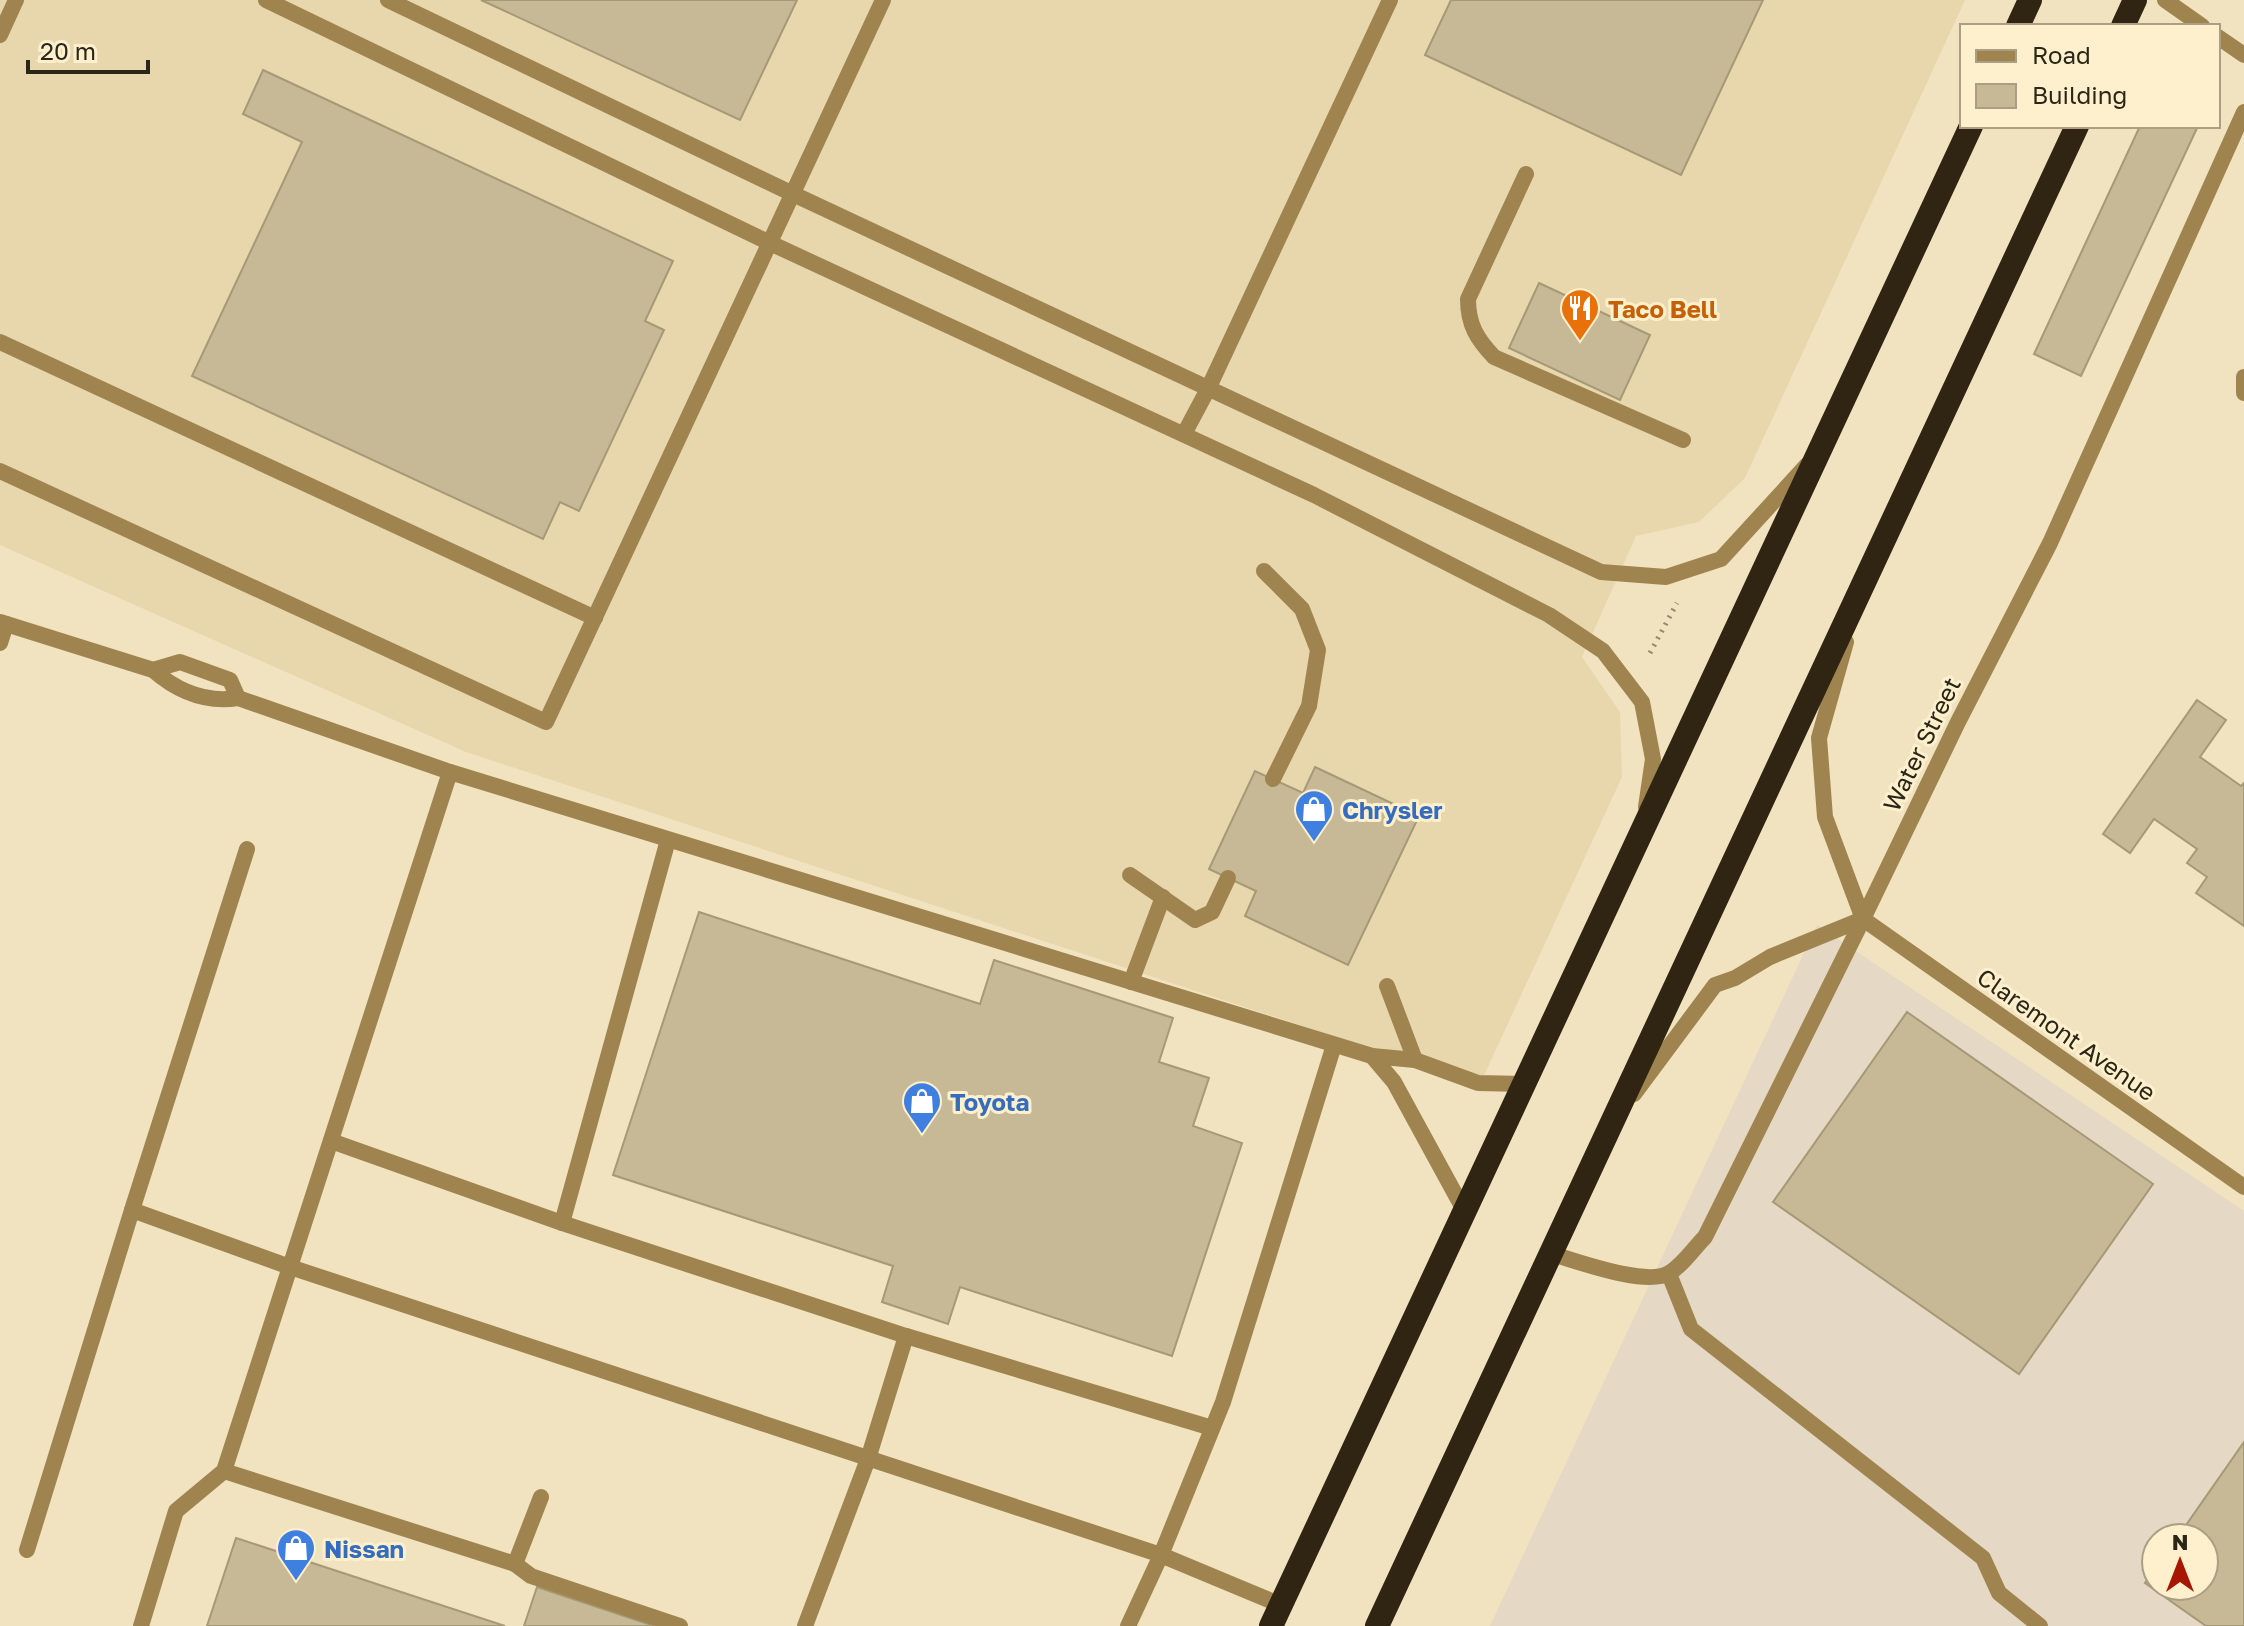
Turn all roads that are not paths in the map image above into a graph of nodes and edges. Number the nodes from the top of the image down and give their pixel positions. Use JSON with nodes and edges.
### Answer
{"nodes":[{"id":1,"x":16,"y":0,"type":"edge"},
{"id":2,"x":266,"y":0,"type":"edge"},
{"id":3,"x":388,"y":0,"type":"edge"},
{"id":4,"x":883,"y":0,"type":"edge"},
{"id":5,"x":1390,"y":0,"type":"edge"},
{"id":6,"x":2030,"y":0,"type":"edge"},
{"id":7,"x":2135,"y":0,"type":"edge"},
{"id":8,"x":2165,"y":0,"type":"edge"},
{"id":9,"x":2019,"y":24,"type":"edge"},
{"id":10,"x":2124,"y":24,"type":"edge"},
{"id":11,"x":2199,"y":24,"type":"edge"},
{"id":12,"x":0,"y":35,"type":"edge"},
{"id":13,"x":2220,"y":38,"type":"edge"},
{"id":14,"x":2244,"y":55,"type":"edge"},
{"id":15,"x":2244,"y":112,"type":"edge"},
{"id":16,"x":1970,"y":128,"type":"edge"},
{"id":17,"x":2076,"y":128,"type":"edge"},
{"id":18,"x":1526,"y":174,"type":"dead end"},
{"id":19,"x":793,"y":194,"type":"junction"},
{"id":20,"x":770,"y":243,"type":"junction"},
{"id":21,"x":0,"y":342,"type":"edge"},
{"id":22,"x":2244,"y":377,"type":"edge"},
{"id":23,"x":1208,"y":389,"type":"junction"},
{"id":24,"x":2244,"y":393,"type":"edge"},
{"id":25,"x":1184,"y":434,"type":"junction"},
{"id":26,"x":1683,"y":440,"type":"dead end"},
{"id":27,"x":1818,"y":452,"type":"junction"},
{"id":28,"x":0,"y":471,"type":"edge"},
{"id":29,"x":1264,"y":571,"type":"dead end"},
{"id":30,"x":1861,"y":590,"type":"junction"},
{"id":31,"x":595,"y":618,"type":"junction"},
{"id":32,"x":3,"y":623,"type":"edge"},
{"id":33,"x":0,"y":643,"type":"edge"},
{"id":34,"x":153,"y":670,"type":"junction"},
{"id":35,"x":238,"y":698,"type":"junction"},
{"id":36,"x":450,"y":772,"type":"junction"},
{"id":37,"x":1273,"y":779,"type":"dead end"},
{"id":38,"x":1644,"y":829,"type":"junction"},
{"id":39,"x":668,"y":840,"type":"junction"},
{"id":40,"x":247,"y":849,"type":"dead end"},
{"id":41,"x":1130,"y":875,"type":"dead end"},
{"id":42,"x":1228,"y":878,"type":"dead end"},
{"id":43,"x":1163,"y":897,"type":"junction"},
{"id":44,"x":1863,"y":919,"type":"junction"},
{"id":45,"x":1131,"y":982,"type":"junction"},
{"id":46,"x":1387,"y":986,"type":"dead end"},
{"id":47,"x":1334,"y":1045,"type":"junction"},
{"id":48,"x":1372,"y":1056,"type":"junction"},
{"id":49,"x":1415,"y":1060,"type":"junction"},
{"id":50,"x":1524,"y":1084,"type":"junction"},
{"id":51,"x":1616,"y":1118,"type":"junction"},
{"id":52,"x":331,"y":1141,"type":"junction"},
{"id":53,"x":2244,"y":1187,"type":"edge"},
{"id":54,"x":132,"y":1210,"type":"junction"},
{"id":55,"x":1465,"y":1212,"type":"junction"},
{"id":56,"x":562,"y":1223,"type":"junction"},
{"id":57,"x":1552,"y":1254,"type":"junction"},
{"id":58,"x":290,"y":1267,"type":"junction"},
{"id":59,"x":1669,"y":1274,"type":"junction"},
{"id":60,"x":906,"y":1336,"type":"junction"},
{"id":61,"x":1212,"y":1428,"type":"junction"},
{"id":62,"x":868,"y":1459,"type":"junction"},
{"id":63,"x":224,"y":1471,"type":"junction"},
{"id":64,"x":541,"y":1497,"type":"dead end"},
{"id":65,"x":27,"y":1550,"type":"dead end"},
{"id":66,"x":1161,"y":1555,"type":"junction"},
{"id":67,"x":515,"y":1564,"type":"junction"},
{"id":68,"x":1276,"y":1616,"type":"edge"},
{"id":69,"x":141,"y":1626,"type":"edge"},
{"id":70,"x":680,"y":1626,"type":"edge"},
{"id":71,"x":805,"y":1626,"type":"edge"},
{"id":72,"x":1128,"y":1626,"type":"edge"},
{"id":73,"x":1377,"y":1626,"type":"edge"},
{"id":74,"x":2040,"y":1626,"type":"edge"}],
"edges":[{"from":1,"to":12,"type":"street"},
{"from":2,"to":20,"type":"street"},
{"from":3,"to":19,"type":"street"},
{"from":4,"to":19,"type":"street"},
{"from":5,"to":23,"type":"street"},
{"from":6,"to":9,"type":"highway"},
{"from":7,"to":10,"type":"highway"},
{"from":8,"to":11,"type":"street"},
{"from":13,"to":14,"type":"street"},
{"from":15,"to":44,"type":"street","name":"Water Street"},
{"from":16,"to":27,"type":"highway"},
{"from":17,"to":30,"type":"highway"},
{"from":18,"to":26,"type":"street"},
{"from":19,"to":20,"type":"street"},
{"from":19,"to":23,"type":"street"},
{"from":20,"to":25,"type":"street"},
{"from":20,"to":31,"type":"street"},
{"from":21,"to":31,"type":"street"},
{"from":22,"to":24,"type":"street"},
{"from":23,"to":25,"type":"street"},
{"from":23,"to":27,"type":"street"},
{"from":25,"to":38,"type":"street"},
{"from":27,"to":38,"type":"highway"},
{"from":28,"to":31,"type":"street"},
{"from":29,"to":37,"type":"street"},
{"from":30,"to":44,"type":"street"},
{"from":30,"to":51,"type":"highway"},
{"from":32,"to":33,"type":"street"},
{"from":32,"to":34,"type":"street"},
{"from":34,"to":35,"type":"street"},
{"from":34,"to":35,"type":"street"},
{"from":35,"to":36,"type":"street"},
{"from":36,"to":39,"type":"street"},
{"from":36,"to":52,"type":"street"},
{"from":38,"to":50,"type":"highway"},
{"from":39,"to":45,"type":"street"},
{"from":39,"to":56,"type":"street"},
{"from":40,"to":54,"type":"street"},
{"from":41,"to":43,"type":"street"},
{"from":42,"to":43,"type":"street"},
{"from":43,"to":45,"type":"street"},
{"from":44,"to":51,"type":"street"},
{"from":44,"to":53,"type":"street","name":"Claremont Avenue"},
{"from":44,"to":59,"type":"street","name":"Water Street"},
{"from":45,"to":47,"type":"street"},
{"from":46,"to":49,"type":"street"},
{"from":47,"to":48,"type":"street"},
{"from":47,"to":61,"type":"street"},
{"from":48,"to":49,"type":"street"},
{"from":48,"to":55,"type":"street"},
{"from":49,"to":50,"type":"street"},
{"from":50,"to":55,"type":"highway"},
{"from":51,"to":57,"type":"highway"},
{"from":52,"to":56,"type":"street"},
{"from":52,"to":58,"type":"street"},
{"from":54,"to":58,"type":"street"},
{"from":54,"to":65,"type":"street"},
{"from":55,"to":68,"type":"highway"},
{"from":56,"to":60,"type":"street"},
{"from":57,"to":59,"type":"street"},
{"from":57,"to":73,"type":"highway"},
{"from":58,"to":62,"type":"street"},
{"from":58,"to":63,"type":"street"},
{"from":59,"to":74,"type":"street"},
{"from":60,"to":61,"type":"street"},
{"from":60,"to":62,"type":"street"},
{"from":61,"to":66,"type":"street"},
{"from":62,"to":66,"type":"street"},
{"from":62,"to":71,"type":"street"},
{"from":63,"to":67,"type":"street"},
{"from":63,"to":69,"type":"street"},
{"from":64,"to":67,"type":"street"},
{"from":66,"to":68,"type":"street"},
{"from":66,"to":72,"type":"street"},
{"from":67,"to":70,"type":"street"}]}
